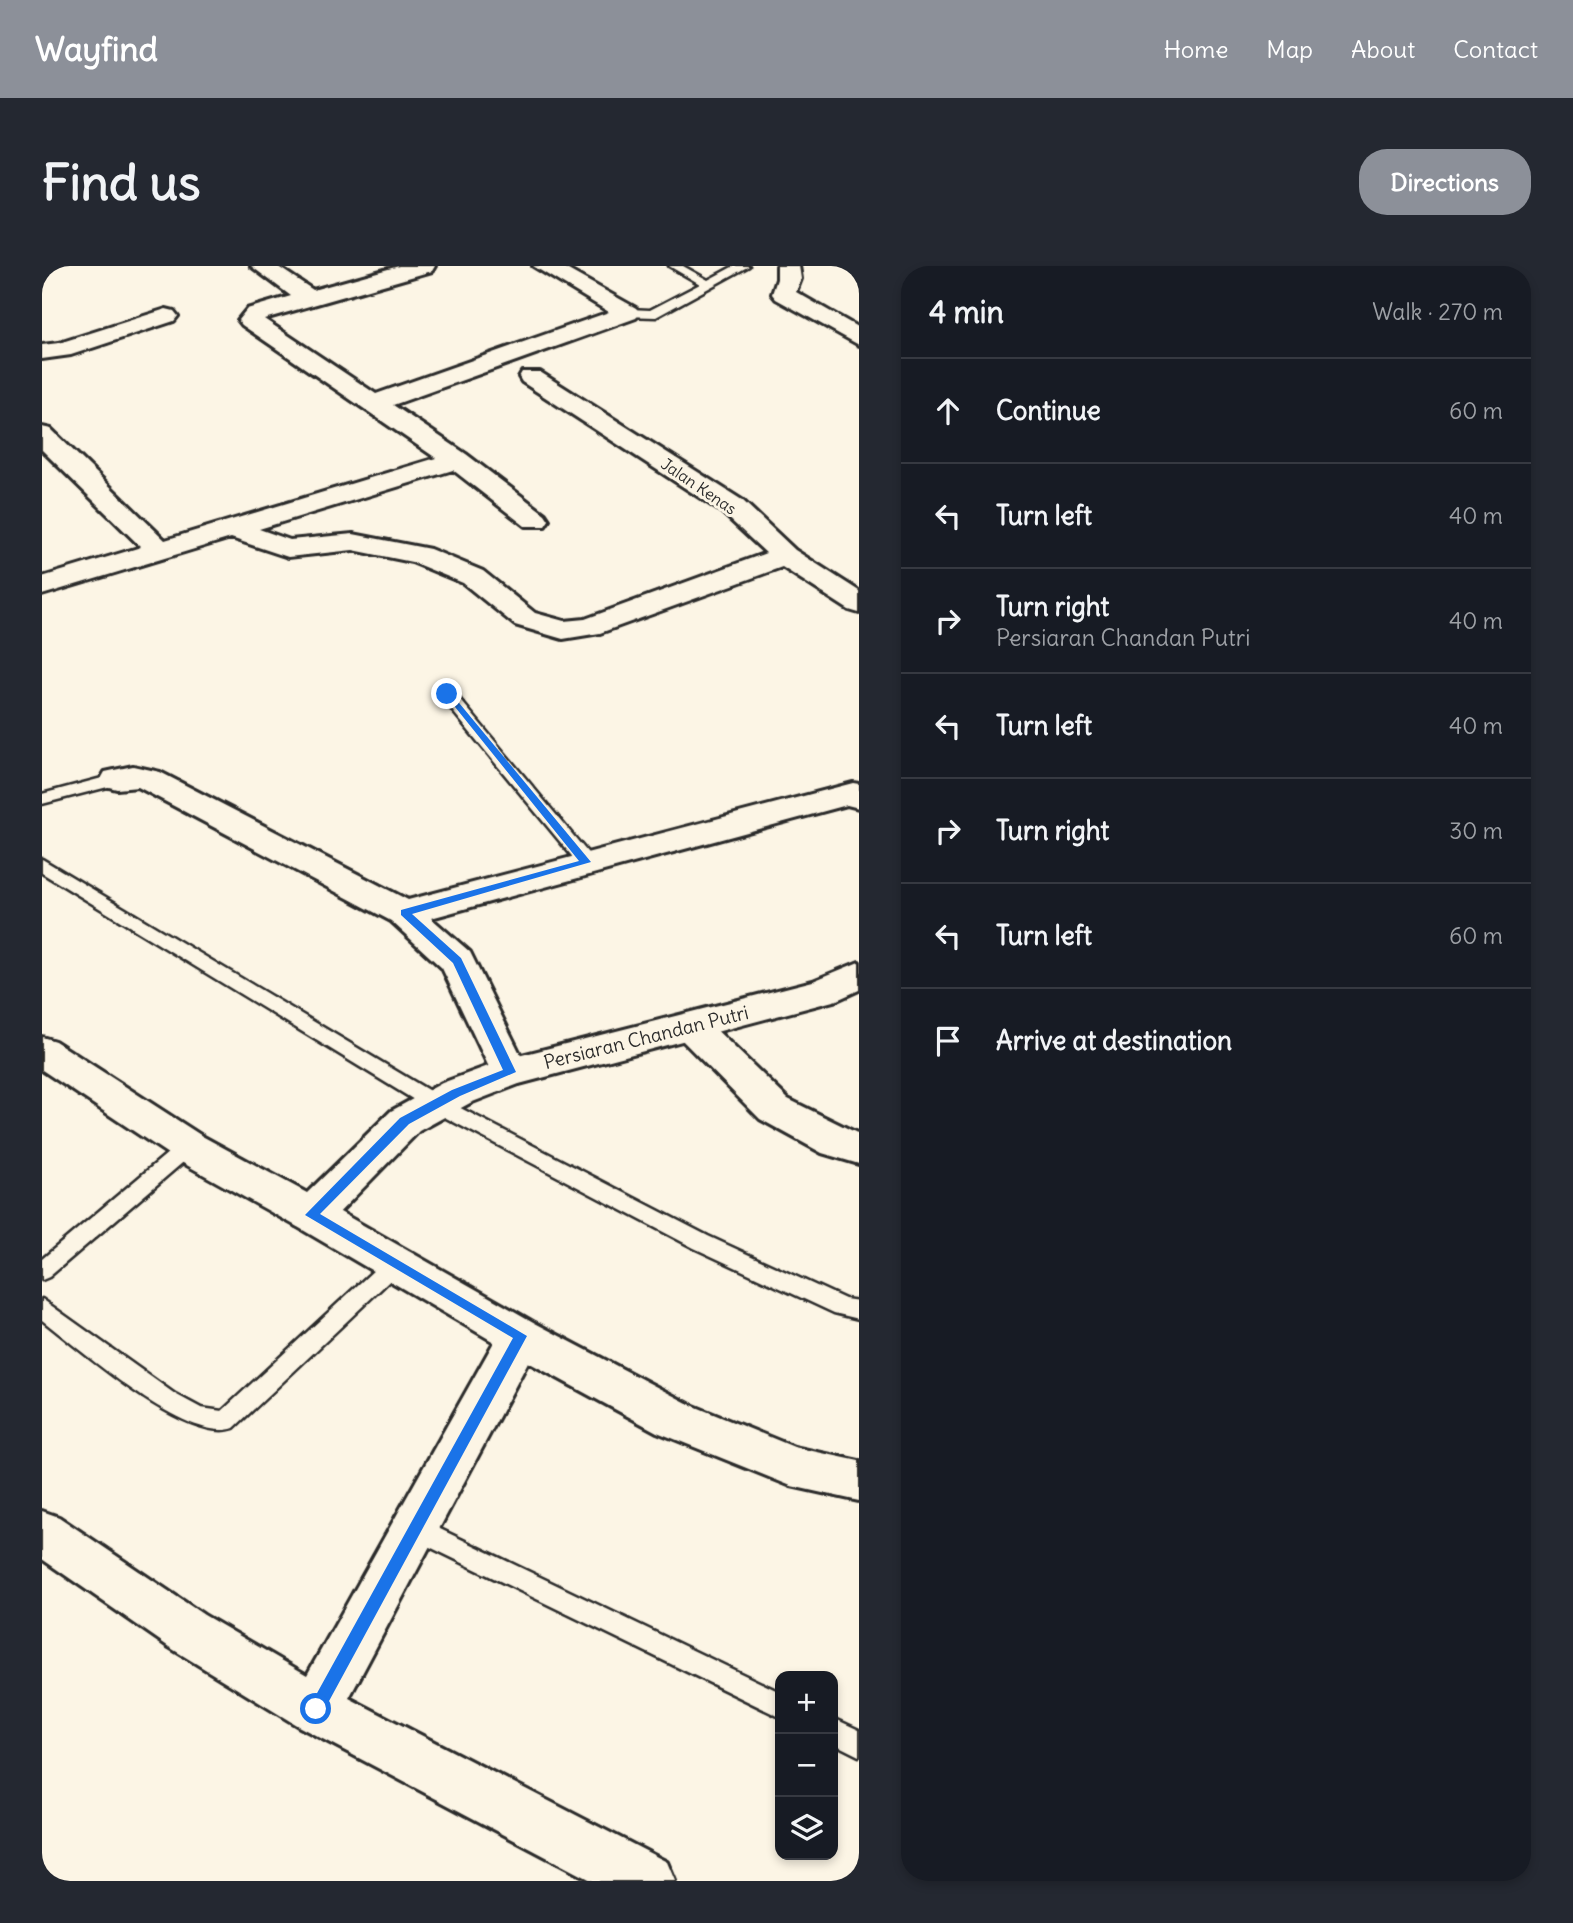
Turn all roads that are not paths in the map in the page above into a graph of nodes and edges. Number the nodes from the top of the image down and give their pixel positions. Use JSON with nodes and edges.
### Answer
{"nodes":[{"id":1,"x":262,"y":266,"type":"edge"},
{"id":2,"x":544,"y":266,"type":"edge"},
{"id":3,"x":675,"y":266,"type":"edge"},
{"id":4,"x":743,"y":266,"type":"edge"},
{"id":5,"x":788,"y":266,"type":"edge"},
{"id":6,"x":406,"y":268,"type":"edge"},
{"id":7,"x":708,"y":284,"type":"junction"},
{"id":8,"x":312,"y":299,"type":"junction"},
{"id":9,"x":628,"y":313,"type":"junction"},
{"id":10,"x":166,"y":316,"type":"dead end"},
{"id":11,"x":859,"y":338,"type":"edge"},
{"id":12,"x":42,"y":352,"type":"edge"},
{"id":13,"x":531,"y":377,"type":"dead end"},
{"id":14,"x":375,"y":403,"type":"junction"},
{"id":15,"x":42,"y":435,"type":"edge"},
{"id":16,"x":457,"y":460,"type":"junction"},
{"id":17,"x":535,"y":520,"type":"dead end"},
{"id":18,"x":230,"y":528,"type":"junction"},
{"id":19,"x":159,"y":549,"type":"junction"},
{"id":20,"x":785,"y":556,"type":"junction"},
{"id":21,"x":42,"y":586,"type":"edge"},
{"id":22,"x":859,"y":604,"type":"edge"},
{"id":23,"x":447,"y":694,"type":"dead end"},
{"id":24,"x":117,"y":779,"type":"joint"},
{"id":25,"x":859,"y":798,"type":"edge"},
{"id":26,"x":42,"y":799,"type":"edge"},
{"id":27,"x":586,"y":862,"type":"junction"},
{"id":28,"x":42,"y":865,"type":"edge"},
{"id":29,"x":404,"y":913,"type":"junction"},
{"id":30,"x":859,"y":975,"type":"edge"},
{"id":31,"x":690,"y":1026,"type":"junction"},
{"id":32,"x":42,"y":1051,"type":"edge"},
{"id":33,"x":510,"y":1072,"type":"junction"},
{"id":34,"x":436,"y":1104,"type":"junction"},
{"id":35,"x":188,"y":1147,"type":"junction"},
{"id":36,"x":859,"y":1149,"type":"edge"},
{"id":37,"x":311,"y":1215,"type":"junction"},
{"id":38,"x":395,"y":1264,"type":"junction"},
{"id":39,"x":42,"y":1271,"type":"edge"},
{"id":40,"x":42,"y":1308,"type":"edge"},
{"id":41,"x":859,"y":1310,"type":"edge"},
{"id":42,"x":520,"y":1336,"type":"junction"},
{"id":43,"x":859,"y":1481,"type":"edge"},
{"id":44,"x":415,"y":1528,"type":"junction"},
{"id":45,"x":42,"y":1532,"type":"edge"},
{"id":46,"x":775,"y":1703,"type":"edge"},
{"id":47,"x":316,"y":1709,"type":"junction"},
{"id":48,"x":838,"y":1732,"type":"edge"},
{"id":49,"x":859,"y":1743,"type":"edge"},
{"id":50,"x":648,"y":1881,"type":"edge"}],
"edges":[{"from":1,"to":8,"type":"street"},
{"from":2,"to":9,"type":"street"},
{"from":3,"to":7,"type":"lane"},
{"from":4,"to":7,"type":"lane"},
{"from":5,"to":11,"type":"street"},
{"from":6,"to":8,"type":"street"},
{"from":7,"to":9,"type":"lane"},
{"from":8,"to":14,"type":"street"},
{"from":9,"to":14,"type":"street"},
{"from":10,"to":12,"type":"street"},
{"from":13,"to":20,"type":"street","name":"Jalan Kenas"},
{"from":14,"to":16,"type":"street"},
{"from":15,"to":19,"type":"street"},
{"from":16,"to":17,"type":"street"},
{"from":16,"to":18,"type":"street"},
{"from":18,"to":19,"type":"street"},
{"from":18,"to":20,"type":"street"},
{"from":19,"to":21,"type":"street"},
{"from":20,"to":22,"type":"street","name":"Jalan Kenas"},
{"from":23,"to":27,"type":"lane"},
{"from":24,"to":26,"type":"lane"},
{"from":24,"to":29,"type":"street"},
{"from":25,"to":27,"type":"street"},
{"from":27,"to":29,"type":"street"},
{"from":28,"to":34,"type":"lane"},
{"from":29,"to":33,"type":"street"},
{"from":30,"to":31,"type":"street","name":"Persiaran Chandan Putri"},
{"from":31,"to":33,"type":"street","name":"Persiaran Chandan Putri"},
{"from":31,"to":36,"type":"street"},
{"from":32,"to":35,"type":"street"},
{"from":33,"to":34,"type":"street","name":"Persiaran Chandan Putri"},
{"from":34,"to":37,"type":"street","name":"Persiaran Chandan Putri"},
{"from":34,"to":41,"type":"lane"},
{"from":35,"to":37,"type":"street"},
{"from":35,"to":39,"type":"lane"},
{"from":37,"to":38,"type":"street"},
{"from":38,"to":40,"type":"lane"},
{"from":38,"to":42,"type":"street"},
{"from":42,"to":43,"type":"street"},
{"from":42,"to":44,"type":"street"},
{"from":44,"to":46,"type":"lane"},
{"from":44,"to":47,"type":"street"},
{"from":45,"to":47,"type":"street"},
{"from":47,"to":50,"type":"street"},
{"from":48,"to":49,"type":"lane"}]}
